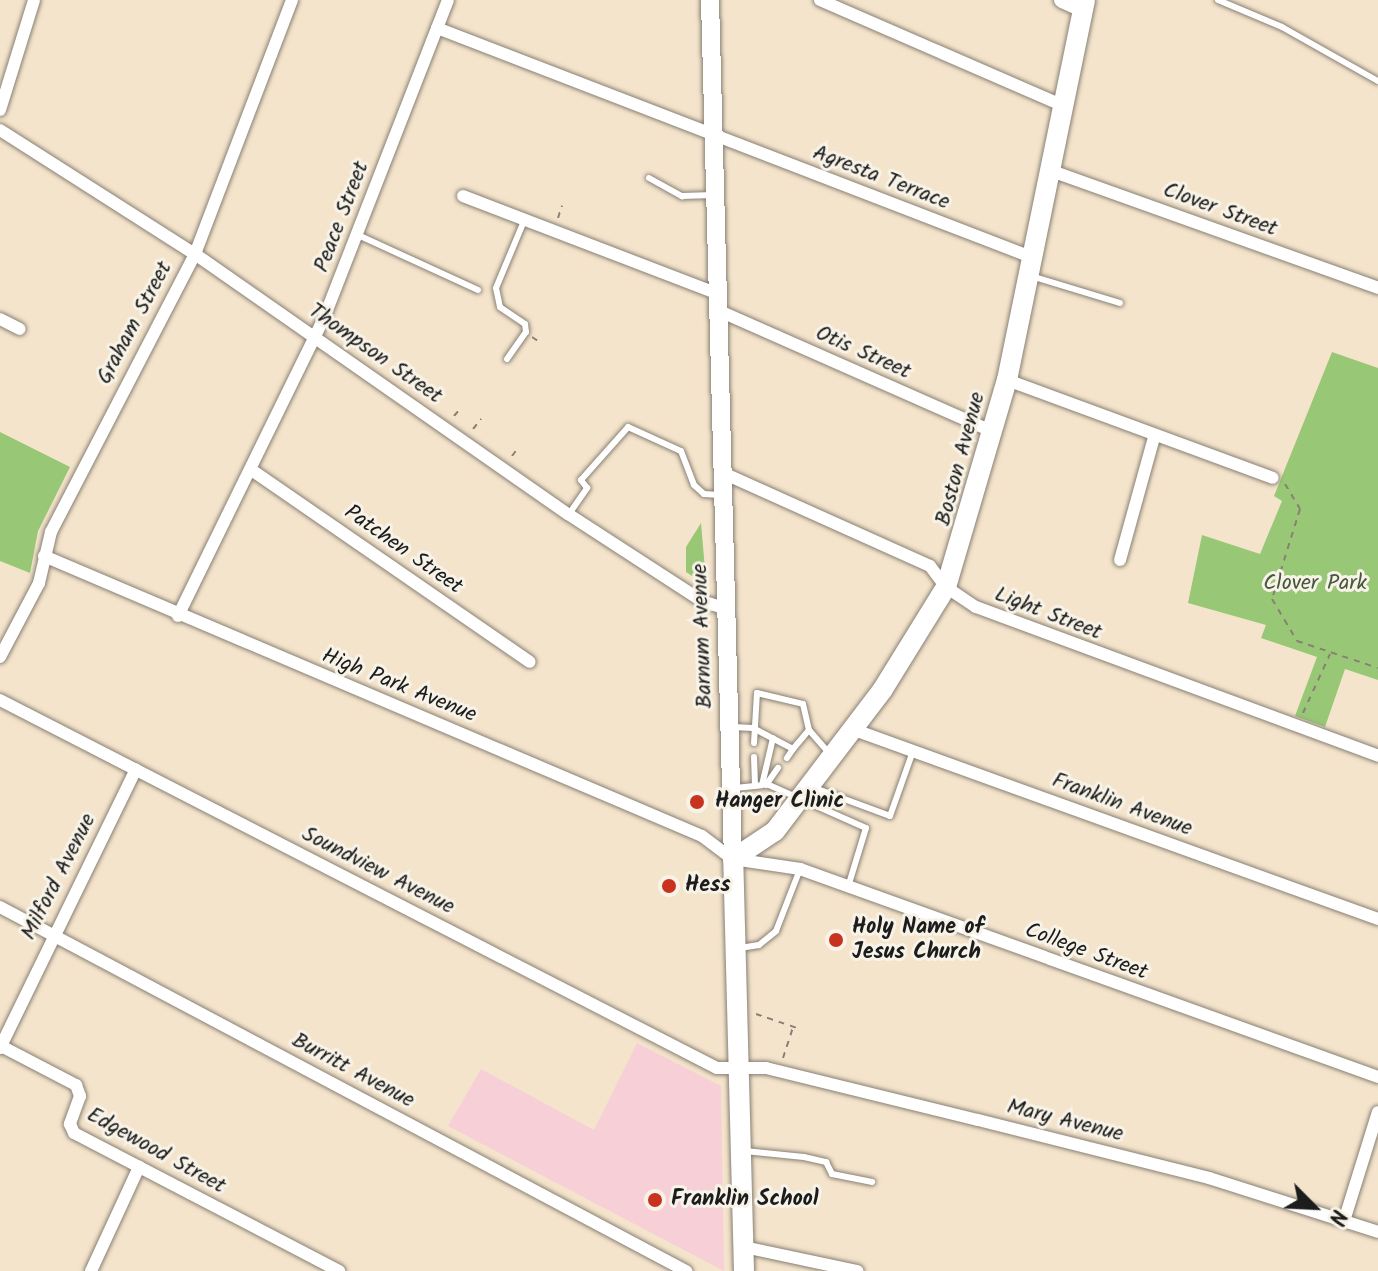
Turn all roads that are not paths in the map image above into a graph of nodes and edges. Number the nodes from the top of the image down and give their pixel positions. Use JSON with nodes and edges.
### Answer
{"nodes":[{"id":1,"x":34,"y":0,"type":"edge"},
{"id":2,"x":292,"y":0,"type":"edge"},
{"id":3,"x":448,"y":0,"type":"edge"},
{"id":4,"x":710,"y":0,"type":"edge"},
{"id":5,"x":820,"y":0,"type":"edge"},
{"id":6,"x":1062,"y":0,"type":"edge"},
{"id":7,"x":1218,"y":0,"type":"edge"},
{"id":8,"x":1083,"y":4,"type":"edge"},
{"id":9,"x":437,"y":28,"type":"junction"},
{"id":10,"x":1378,"y":81,"type":"edge"},
{"id":11,"x":1062,"y":105,"type":"junction"},
{"id":12,"x":0,"y":110,"type":"edge"},
{"id":13,"x":0,"y":130,"type":"edge"},
{"id":14,"x":716,"y":137,"type":"junction"},
{"id":15,"x":1049,"y":170,"type":"junction"},
{"id":16,"x":649,"y":178,"type":"dead end"},
{"id":17,"x":716,"y":195,"type":"junction"},
{"id":18,"x":463,"y":196,"type":"dead end"},
{"id":19,"x":524,"y":221,"type":"junction"},
{"id":20,"x":357,"y":234,"type":"junction"},
{"id":21,"x":195,"y":254,"type":"junction"},
{"id":22,"x":1030,"y":266,"type":"junction"},
{"id":23,"x":1378,"y":288,"type":"edge"},
{"id":24,"x":478,"y":290,"type":"dead end"},
{"id":25,"x":716,"y":302,"type":"junction"},
{"id":26,"x":1120,"y":303,"type":"dead end"},
{"id":27,"x":0,"y":319,"type":"edge"},
{"id":28,"x":20,"y":329,"type":"dead end"},
{"id":29,"x":316,"y":337,"type":"junction"},
{"id":30,"x":507,"y":359,"type":"dead end"},
{"id":31,"x":1007,"y":380,"type":"junction"},
{"id":32,"x":994,"y":432,"type":"junction"},
{"id":33,"x":1154,"y":437,"type":"junction"},
{"id":34,"x":253,"y":471,"type":"junction"},
{"id":35,"x":723,"y":473,"type":"junction"},
{"id":36,"x":1273,"y":478,"type":"road end"},
{"id":37,"x":723,"y":495,"type":"junction"},
{"id":38,"x":568,"y":514,"type":"junction"},
{"id":39,"x":44,"y":556,"type":"junction"},
{"id":40,"x":1120,"y":560,"type":"dead end"},
{"id":41,"x":946,"y":587,"type":"junction"},
{"id":42,"x":726,"y":609,"type":"junction"},
{"id":43,"x":178,"y":616,"type":"junction"},
{"id":44,"x":0,"y":657,"type":"edge"},
{"id":45,"x":530,"y":662,"type":"dead end"},
{"id":46,"x":0,"y":700,"type":"edge"},
{"id":47,"x":729,"y":726,"type":"junction"},
{"id":48,"x":753,"y":728,"type":"junction"},
{"id":49,"x":852,"y":729,"type":"junction"},
{"id":50,"x":809,"y":730,"type":"junction"},
{"id":51,"x":773,"y":738,"type":"junction"},
{"id":52,"x":754,"y":743,"type":"dead end"},
{"id":53,"x":793,"y":749,"type":"junction"},
{"id":54,"x":913,"y":751,"type":"junction"},
{"id":55,"x":832,"y":756,"type":"junction"},
{"id":56,"x":1378,"y":756,"type":"edge"},
{"id":57,"x":754,"y":757,"type":"dead end"},
{"id":58,"x":787,"y":758,"type":"dead end"},
{"id":59,"x":778,"y":768,"type":"dead end"},
{"id":60,"x":136,"y":769,"type":"junction"},
{"id":61,"x":762,"y":785,"type":"junction"},
{"id":62,"x":731,"y":788,"type":"junction"},
{"id":63,"x":802,"y":794,"type":"junction"},
{"id":64,"x":733,"y":859,"type":"junction"},
{"id":65,"x":800,"y":869,"type":"junction"},
{"id":66,"x":848,"y":887,"type":"junction"},
{"id":67,"x":0,"y":907,"type":"edge"},
{"id":68,"x":1378,"y":919,"type":"edge"},
{"id":69,"x":51,"y":934,"type":"junction"},
{"id":70,"x":737,"y":948,"type":"junction"},
{"id":71,"x":0,"y":1047,"type":"edge"},
{"id":72,"x":739,"y":1067,"type":"junction"},
{"id":73,"x":1378,"y":1077,"type":"edge"},
{"id":74,"x":1378,"y":1112,"type":"edge"},
{"id":75,"x":741,"y":1151,"type":"junction"},
{"id":76,"x":139,"y":1167,"type":"junction"},
{"id":77,"x":872,"y":1182,"type":"dead end"},
{"id":78,"x":1344,"y":1221,"type":"junction"},
{"id":79,"x":1378,"y":1232,"type":"edge"},
{"id":80,"x":744,"y":1247,"type":"junction"},
{"id":81,"x":91,"y":1271,"type":"edge"},
{"id":82,"x":339,"y":1271,"type":"edge"},
{"id":83,"x":686,"y":1271,"type":"edge"},
{"id":84,"x":744,"y":1271,"type":"edge"},
{"id":85,"x":857,"y":1271,"type":"edge"}],
"edges":[{"from":1,"to":12,"type":"street"},
{"from":2,"to":21,"type":"street","name":"Graham Street"},
{"from":3,"to":9,"type":"street","name":"Peace Street"},
{"from":4,"to":14,"type":"main road","name":"Barnum Avenue"},
{"from":5,"to":11,"type":"street"},
{"from":6,"to":8,"type":"street"},
{"from":7,"to":10,"type":"lane"},
{"from":8,"to":11,"type":"main road","name":"Boston Avenue"},
{"from":9,"to":14,"type":"street","name":"Agresta Terrace"},
{"from":9,"to":20,"type":"street","name":"Peace Street"},
{"from":11,"to":15,"type":"main road","name":"Boston Avenue"},
{"from":13,"to":21,"type":"street","name":"Thompson Street"},
{"from":14,"to":17,"type":"main road","name":"Barnum Avenue"},
{"from":14,"to":22,"type":"street","name":"Agresta Terrace"},
{"from":15,"to":22,"type":"main road","name":"Boston Avenue"},
{"from":15,"to":23,"type":"street","name":"Clover Street"},
{"from":16,"to":17,"type":"lane"},
{"from":17,"to":25,"type":"main road","name":"Barnum Avenue"},
{"from":18,"to":19,"type":"street","name":"Otis Street"},
{"from":19,"to":25,"type":"street","name":"Otis Street"},
{"from":19,"to":30,"type":"lane"},
{"from":20,"to":24,"type":"lane"},
{"from":20,"to":29,"type":"street","name":"Peace Street"},
{"from":21,"to":29,"type":"street","name":"Thompson Street"},
{"from":21,"to":39,"type":"street","name":"Graham Street"},
{"from":22,"to":26,"type":"lane"},
{"from":22,"to":31,"type":"main road","name":"Boston Avenue"},
{"from":25,"to":32,"type":"street","name":"Otis Street"},
{"from":25,"to":35,"type":"main road","name":"Barnum Avenue"},
{"from":27,"to":28,"type":"street"},
{"from":29,"to":34,"type":"street","name":"Peace Street"},
{"from":29,"to":38,"type":"street","name":"Thompson Street"},
{"from":31,"to":32,"type":"main road","name":"Boston Avenue"},
{"from":31,"to":33,"type":"street"},
{"from":32,"to":41,"type":"main road","name":"Boston Avenue"},
{"from":33,"to":36,"type":"street"},
{"from":33,"to":40,"type":"street"},
{"from":34,"to":43,"type":"street","name":"Peace Street"},
{"from":34,"to":45,"type":"street","name":"Patchen Street"},
{"from":35,"to":37,"type":"main road","name":"Barnum Avenue"},
{"from":35,"to":41,"type":"street","name":"Light Street"},
{"from":37,"to":38,"type":"lane"},
{"from":37,"to":42,"type":"main road","name":"Barnum Avenue"},
{"from":38,"to":42,"type":"street","name":"Thompson Street"},
{"from":39,"to":43,"type":"street","name":"High Park Avenue"},
{"from":39,"to":44,"type":"street","name":"Graham Street"},
{"from":41,"to":49,"type":"main road","name":"Boston Avenue"},
{"from":41,"to":56,"type":"street","name":"Light Street"},
{"from":42,"to":47,"type":"main road","name":"Barnum Avenue"},
{"from":43,"to":64,"type":"street","name":"High Park Avenue"},
{"from":46,"to":60,"type":"street","name":"Soundview Avenue"},
{"from":47,"to":48,"type":"lane"},
{"from":47,"to":62,"type":"main road","name":"Barnum Avenue"},
{"from":48,"to":50,"type":"lane"},
{"from":48,"to":51,"type":"lane"},
{"from":48,"to":52,"type":"lane"},
{"from":49,"to":54,"type":"street","name":"Franklin Avenue"},
{"from":49,"to":55,"type":"main road","name":"Boston Avenue"},
{"from":50,"to":53,"type":"lane"},
{"from":50,"to":55,"type":"lane"},
{"from":51,"to":53,"type":"lane"},
{"from":51,"to":61,"type":"lane"},
{"from":53,"to":58,"type":"lane"},
{"from":54,"to":63,"type":"lane"},
{"from":54,"to":68,"type":"street","name":"Franklin Avenue"},
{"from":55,"to":63,"type":"main road","name":"Boston Avenue"},
{"from":57,"to":61,"type":"lane"},
{"from":59,"to":61,"type":"lane"},
{"from":60,"to":69,"type":"street","name":"Milford Avenue"},
{"from":60,"to":72,"type":"street","name":"Soundview Avenue"},
{"from":61,"to":62,"type":"lane"},
{"from":61,"to":63,"type":"lane"},
{"from":62,"to":64,"type":"main road","name":"Barnum Avenue"},
{"from":63,"to":64,"type":"main road","name":"Boston Avenue"},
{"from":63,"to":66,"type":"lane"},
{"from":64,"to":65,"type":"street","name":"College Street"},
{"from":64,"to":70,"type":"main road","name":"Barnum Avenue"},
{"from":65,"to":66,"type":"street","name":"College Street"},
{"from":65,"to":70,"type":"lane"},
{"from":66,"to":73,"type":"street","name":"College Street"},
{"from":67,"to":69,"type":"street","name":"Burritt Avenue"},
{"from":69,"to":71,"type":"street","name":"Milford Avenue"},
{"from":69,"to":83,"type":"street","name":"Burritt Avenue"},
{"from":70,"to":72,"type":"main road","name":"Barnum Avenue"},
{"from":71,"to":76,"type":"street","name":"Edgewood Street"},
{"from":72,"to":75,"type":"main road","name":"Barnum Avenue"},
{"from":72,"to":78,"type":"street","name":"Mary Avenue"},
{"from":74,"to":78,"type":"street"},
{"from":75,"to":77,"type":"lane"},
{"from":75,"to":80,"type":"main road","name":"Barnum Avenue"},
{"from":76,"to":81,"type":"street"},
{"from":76,"to":82,"type":"street","name":"Edgewood Street"},
{"from":78,"to":79,"type":"street","name":"Mary Avenue"},
{"from":80,"to":84,"type":"main road","name":"Barnum Avenue"},
{"from":80,"to":85,"type":"street"}]}
